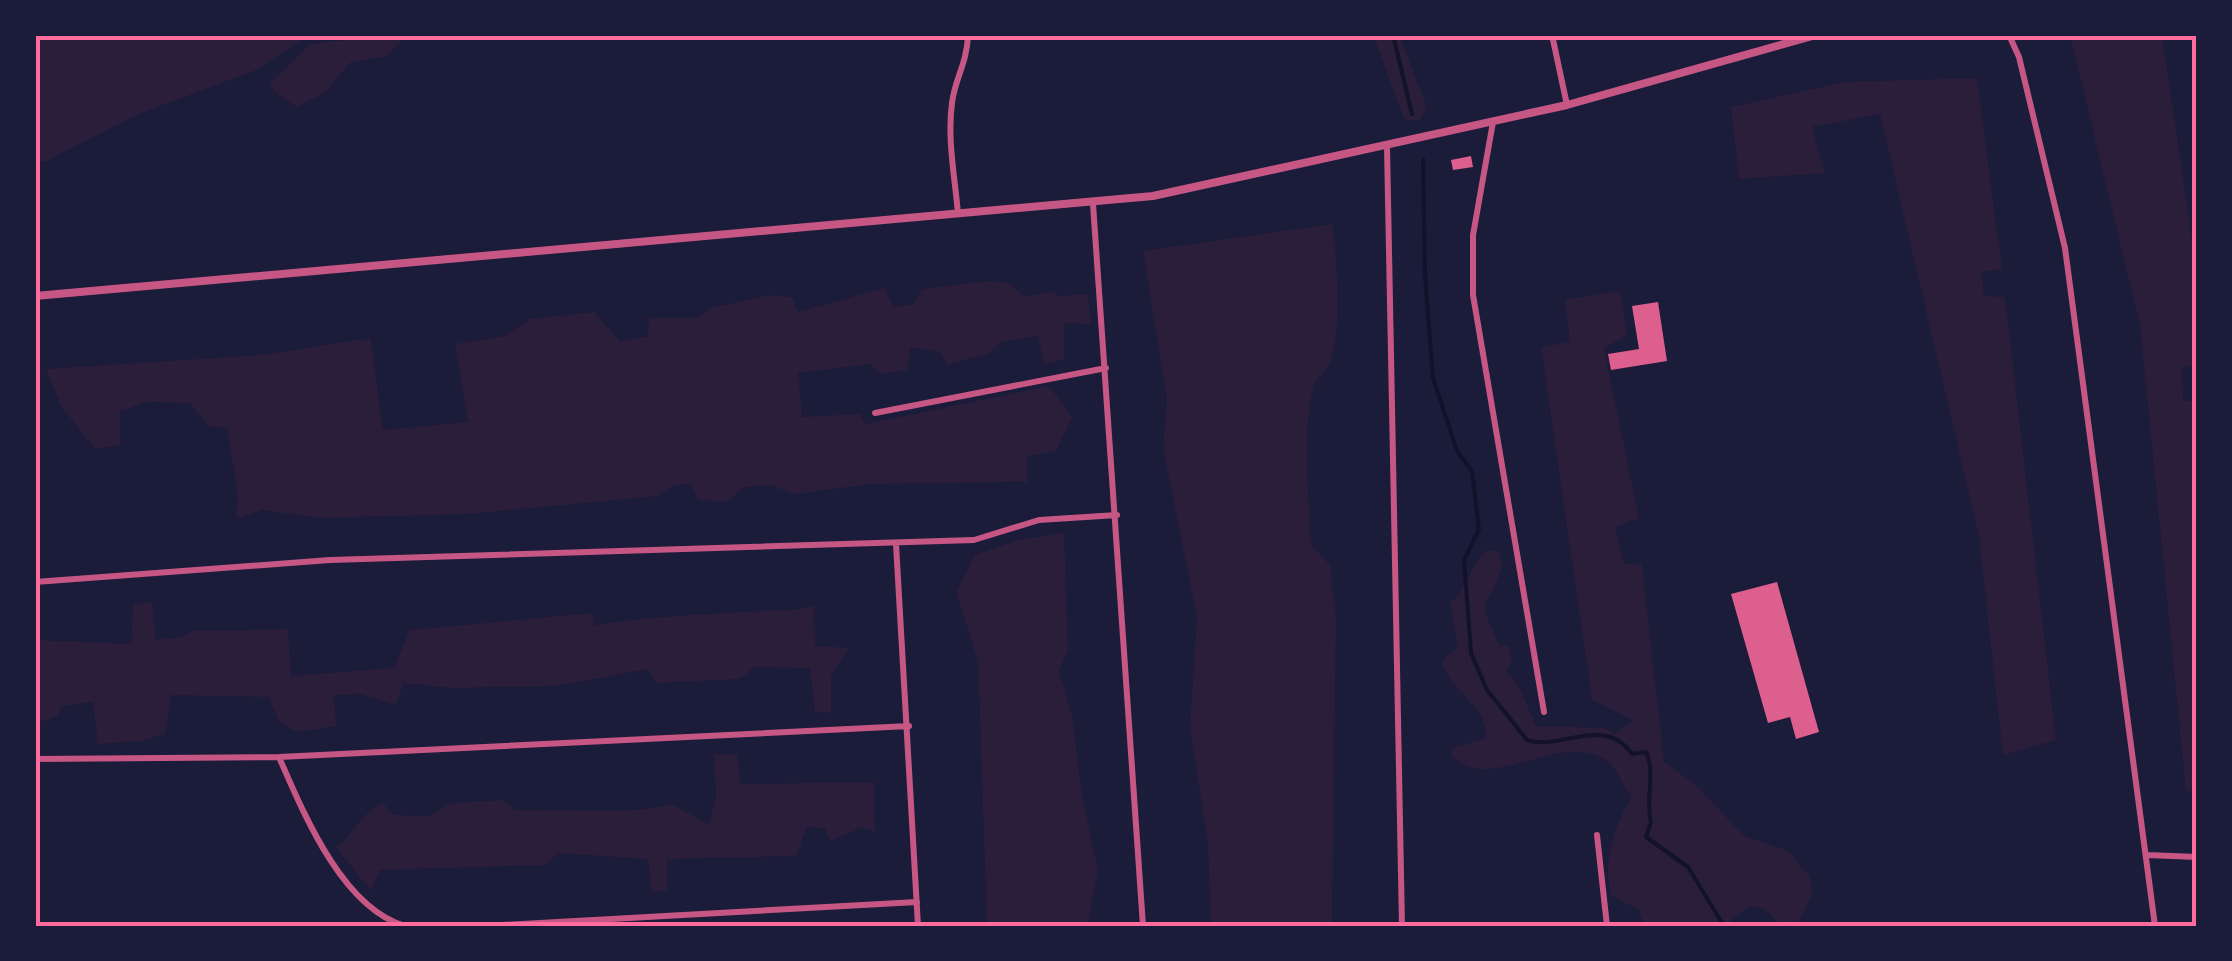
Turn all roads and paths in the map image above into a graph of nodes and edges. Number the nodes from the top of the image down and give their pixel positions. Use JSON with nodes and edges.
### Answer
{"nodes":[{"id":1,"x":968,"y":35,"type":"edge"},
{"id":2,"x":1552,"y":35,"type":"edge"},
{"id":3,"x":1816,"y":35,"type":"edge"},
{"id":4,"x":2009,"y":35,"type":"edge"},
{"id":5,"x":1567,"y":105,"type":"junction"},
{"id":6,"x":1493,"y":122,"type":"junction"},
{"id":7,"x":1387,"y":148,"type":"junction"},
{"id":8,"x":1093,"y":204,"type":"junction"},
{"id":9,"x":958,"y":214,"type":"junction"},
{"id":10,"x":35,"y":296,"type":"edge"},
{"id":11,"x":1106,"y":368,"type":"junction"},
{"id":12,"x":875,"y":413,"type":"dead end"},
{"id":13,"x":1117,"y":514,"type":"junction"},
{"id":14,"x":896,"y":544,"type":"junction"},
{"id":15,"x":35,"y":582,"type":"edge"},
{"id":16,"x":1544,"y":712,"type":"dead end"},
{"id":17,"x":909,"y":726,"type":"junction"},
{"id":18,"x":279,"y":758,"type":"junction"},
{"id":19,"x":35,"y":760,"type":"edge"},
{"id":20,"x":1597,"y":836,"type":"dead end"},
{"id":21,"x":2147,"y":855,"type":"junction"},
{"id":22,"x":2197,"y":857,"type":"edge"},
{"id":23,"x":917,"y":902,"type":"junction"},
{"id":24,"x":405,"y":926,"type":"edge"},
{"id":25,"x":484,"y":926,"type":"edge"},
{"id":26,"x":918,"y":926,"type":"edge"},
{"id":27,"x":1143,"y":926,"type":"edge"},
{"id":28,"x":1402,"y":926,"type":"edge"},
{"id":29,"x":1607,"y":926,"type":"edge"},
{"id":30,"x":2155,"y":926,"type":"edge"}],
"edges":[{"from":1,"to":9,"type":"street"},
{"from":2,"to":5,"type":"street"},
{"from":3,"to":5,"type":"street"},
{"from":4,"to":21,"type":"street"},
{"from":5,"to":6,"type":"street"},
{"from":6,"to":7,"type":"street"},
{"from":6,"to":16,"type":"street"},
{"from":7,"to":8,"type":"street"},
{"from":7,"to":28,"type":"street"},
{"from":8,"to":9,"type":"street"},
{"from":8,"to":11,"type":"street"},
{"from":9,"to":10,"type":"street"},
{"from":11,"to":12,"type":"street"},
{"from":11,"to":13,"type":"street"},
{"from":13,"to":14,"type":"street"},
{"from":13,"to":27,"type":"street"},
{"from":14,"to":15,"type":"street"},
{"from":14,"to":17,"type":"street"},
{"from":17,"to":18,"type":"street"},
{"from":17,"to":23,"type":"street"},
{"from":18,"to":19,"type":"street"},
{"from":18,"to":24,"type":"street"},
{"from":20,"to":29,"type":"street"},
{"from":21,"to":22,"type":"street"},
{"from":21,"to":30,"type":"street"},
{"from":23,"to":25,"type":"street"},
{"from":23,"to":26,"type":"street"}]}
